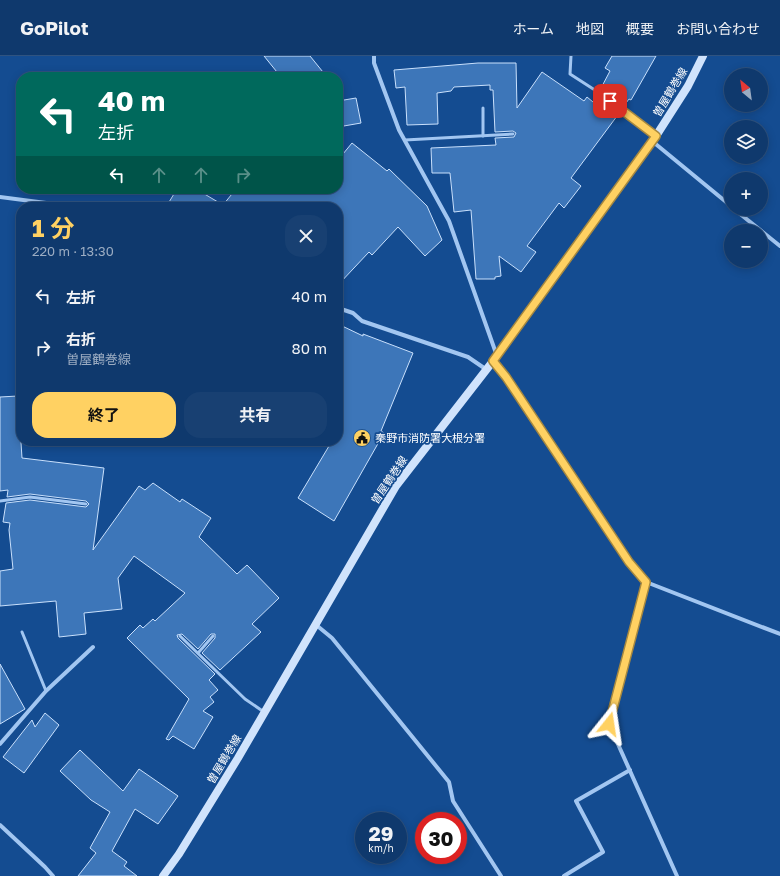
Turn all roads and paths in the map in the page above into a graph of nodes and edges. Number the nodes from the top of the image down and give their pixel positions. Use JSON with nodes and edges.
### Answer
{"nodes":[{"id":1,"x":374,"y":56,"type":"edge"},
{"id":2,"x":571,"y":56,"type":"edge"},
{"id":3,"x":703,"y":56,"type":"edge"},
{"id":4,"x":483,"y":108,"type":"dead end"},
{"id":5,"x":513,"y":134,"type":"dead end"},
{"id":6,"x":483,"y":136,"type":"junction"},
{"id":7,"x":654,"y":139,"type":"junction"},
{"id":8,"x":404,"y":140,"type":"junction"},
{"id":9,"x":0,"y":197,"type":"edge"},
{"id":10,"x":724,"y":200,"type":"edge"},
{"id":11,"x":38,"y":202,"type":"edge"},
{"id":12,"x":743,"y":216,"type":"edge"},
{"id":13,"x":780,"y":246,"type":"edge"},
{"id":14,"x":343,"y":310,"type":"edge"},
{"id":15,"x":495,"y":359,"type":"junction"},
{"id":16,"x":487,"y":370,"type":"junction"},
{"id":17,"x":0,"y":501,"type":"edge"},
{"id":18,"x":86,"y":504,"type":"dead end"},
{"id":19,"x":646,"y":582,"type":"junction"},
{"id":20,"x":314,"y":624,"type":"junction"},
{"id":21,"x":22,"y":632,"type":"dead end"},
{"id":22,"x":780,"y":634,"type":"edge"},
{"id":23,"x":180,"y":636,"type":"dead end"},
{"id":24,"x":214,"y":636,"type":"dead end"},
{"id":25,"x":93,"y":646,"type":"dead end"},
{"id":26,"x":198,"y":653,"type":"junction"},
{"id":27,"x":46,"y":691,"type":"junction"},
{"id":28,"x":264,"y":712,"type":"junction"},
{"id":29,"x":0,"y":744,"type":"edge"},
{"id":30,"x":630,"y":770,"type":"junction"},
{"id":31,"x":0,"y":825,"type":"edge"},
{"id":32,"x":53,"y":876,"type":"edge"},
{"id":33,"x":163,"y":876,"type":"edge"},
{"id":34,"x":500,"y":876,"type":"edge"},
{"id":35,"x":564,"y":876,"type":"edge"},
{"id":36,"x":677,"y":876,"type":"edge"}],
"edges":[{"from":1,"to":8,"type":"street"},
{"from":2,"to":7,"type":"lane"},
{"from":3,"to":7,"type":"main road","name":"曽屋鶴巻線"},
{"from":4,"to":6,"type":"lane"},
{"from":5,"to":6,"type":"lane"},
{"from":6,"to":8,"type":"lane"},
{"from":7,"to":10,"type":"street"},
{"from":7,"to":15,"type":"main road","name":"曽屋鶴巻線"},
{"from":8,"to":15,"type":"street"},
{"from":9,"to":11,"type":"street"},
{"from":12,"to":13,"type":"street"},
{"from":14,"to":16,"type":"street"},
{"from":15,"to":16,"type":"main road","name":"曽屋鶴巻線"},
{"from":15,"to":19,"type":"street"},
{"from":16,"to":20,"type":"main road","name":"曽屋鶴巻線"},
{"from":17,"to":18,"type":"lane"},
{"from":19,"to":22,"type":"street"},
{"from":19,"to":30,"type":"street"},
{"from":20,"to":28,"type":"main road","name":"曽屋鶴巻線"},
{"from":20,"to":34,"type":"street"},
{"from":21,"to":27,"type":"lane"},
{"from":23,"to":26,"type":"lane"},
{"from":24,"to":26,"type":"lane"},
{"from":25,"to":27,"type":"street"},
{"from":26,"to":28,"type":"lane"},
{"from":27,"to":29,"type":"street"},
{"from":28,"to":33,"type":"main road","name":"曽屋鶴巻線"},
{"from":30,"to":35,"type":"street"},
{"from":30,"to":36,"type":"street"},
{"from":31,"to":32,"type":"street"}]}
